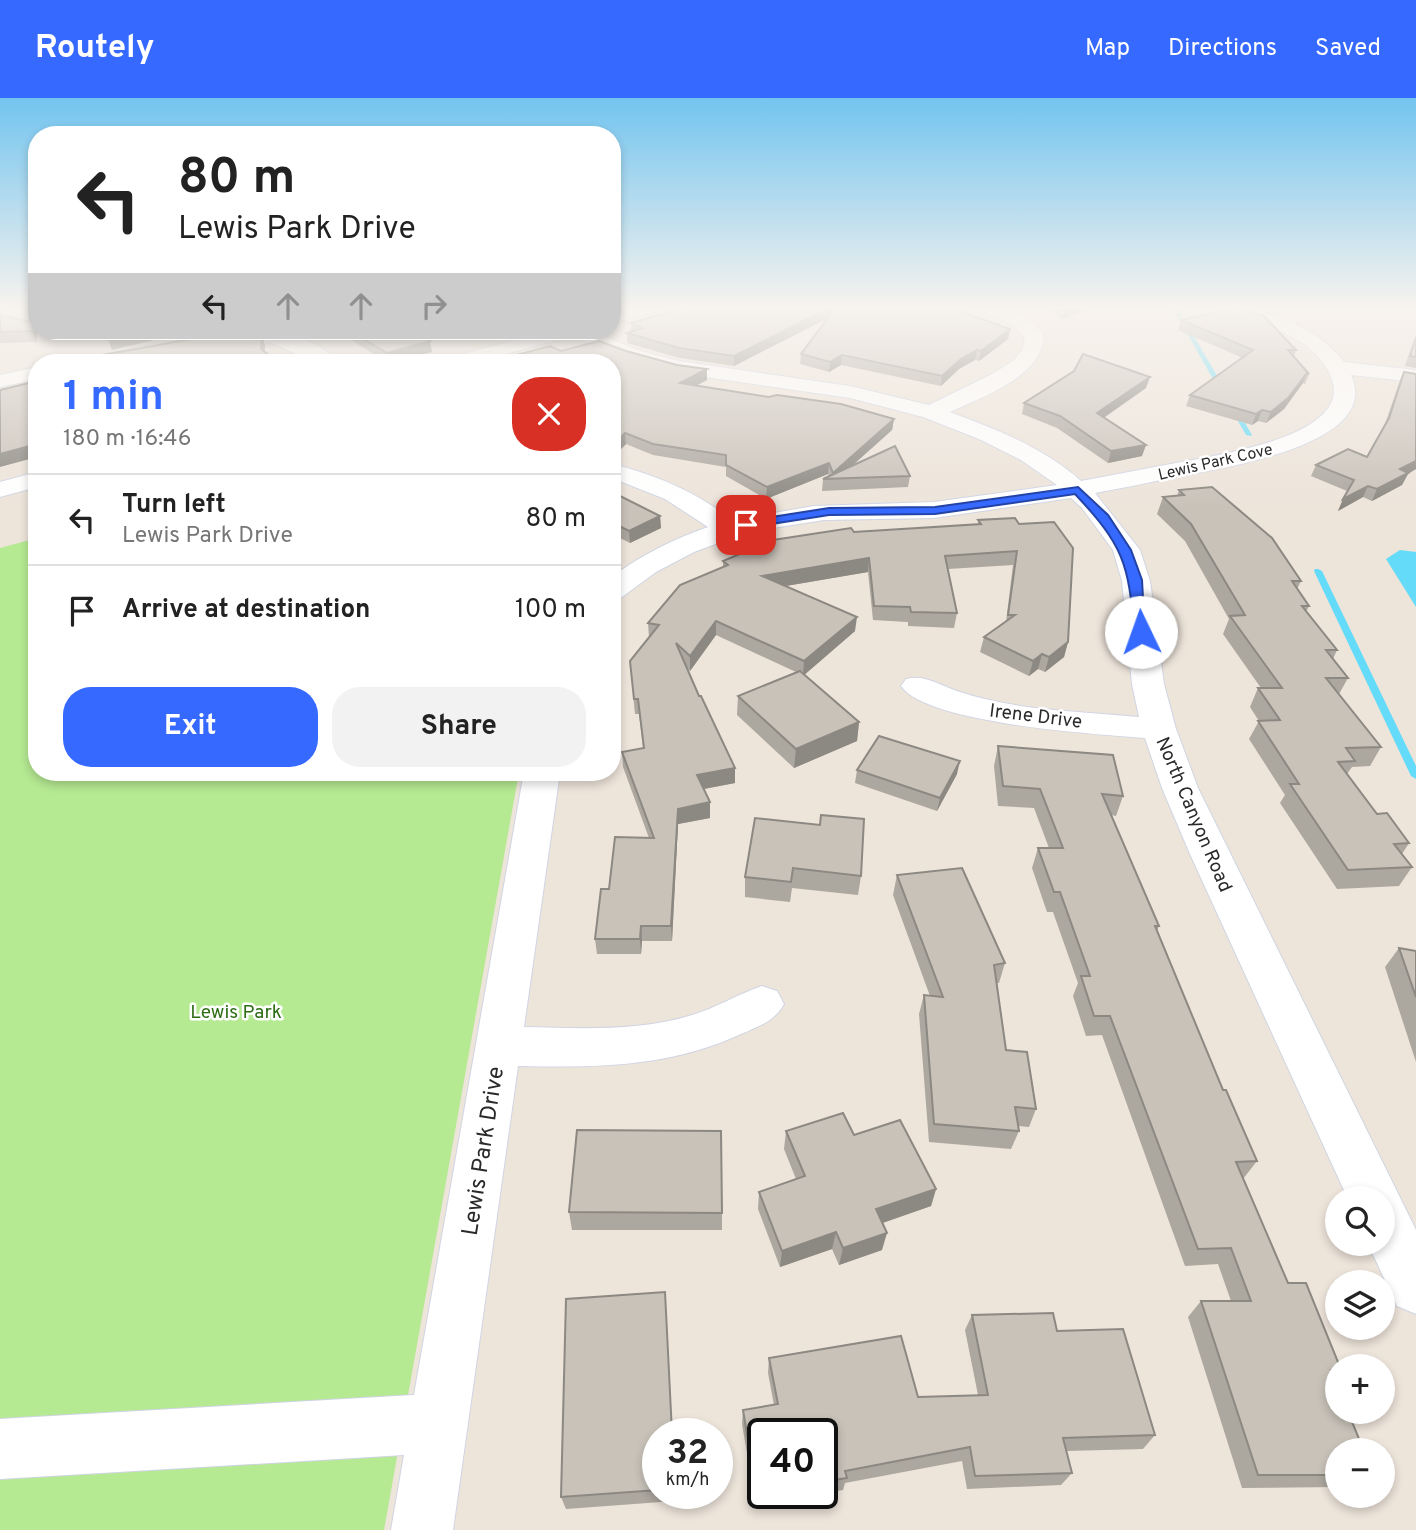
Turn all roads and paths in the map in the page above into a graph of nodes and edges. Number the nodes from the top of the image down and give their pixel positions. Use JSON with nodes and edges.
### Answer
{"nodes":[{"id":1,"x":725,"y":374,"type":"edge"},
{"id":2,"x":1009,"y":374,"type":"edge"},
{"id":3,"x":1339,"y":374,"type":"edge"},
{"id":4,"x":1397,"y":374,"type":"edge"},
{"id":5,"x":28,"y":375,"type":"edge"},
{"id":6,"x":1416,"y":376,"type":"edge"},
{"id":7,"x":0,"y":381,"type":"edge"},
{"id":8,"x":931,"y":412,"type":"junction"},
{"id":9,"x":621,"y":473,"type":"edge"},
{"id":10,"x":28,"y":482,"type":"edge"},
{"id":11,"x":0,"y":490,"type":"edge"},
{"id":12,"x":1078,"y":490,"type":"junction"},
{"id":13,"x":728,"y":530,"type":"junction"},
{"id":14,"x":621,"y":584,"type":"edge"},
{"id":15,"x":917,"y":686,"type":"dead end"},
{"id":16,"x":1159,"y":729,"type":"junction"},
{"id":17,"x":541,"y":781,"type":"edge"},
{"id":18,"x":762,"y":1004,"type":"dead end"},
{"id":19,"x":498,"y":1046,"type":"junction"},
{"id":20,"x":1368,"y":1186,"type":"edge"},
{"id":21,"x":1395,"y":1244,"type":"edge"},
{"id":22,"x":1416,"y":1287,"type":"edge"},
{"id":23,"x":440,"y":1423,"type":"junction"},
{"id":24,"x":0,"y":1449,"type":"edge"},
{"id":25,"x":422,"y":1530,"type":"edge"}],
"edges":[{"from":1,"to":8,"type":"street","name":"North Canyon Road"},
{"from":2,"to":8,"type":"street"},
{"from":3,"to":12,"type":"street","name":"Lewis Park Cove"},
{"from":4,"to":6,"type":"street"},
{"from":5,"to":7,"type":"street"},
{"from":8,"to":12,"type":"street","name":"North Canyon Road"},
{"from":9,"to":13,"type":"street"},
{"from":10,"to":11,"type":"street"},
{"from":12,"to":13,"type":"street"},
{"from":12,"to":16,"type":"street","name":"North Canyon Road"},
{"from":13,"to":14,"type":"street"},
{"from":15,"to":16,"type":"street","name":"Irene Drive"},
{"from":16,"to":20,"type":"street","name":"North Canyon Road"},
{"from":17,"to":19,"type":"street","name":"Lewis Park Drive"},
{"from":18,"to":19,"type":"street"},
{"from":19,"to":23,"type":"street","name":"Lewis Park Drive"},
{"from":21,"to":22,"type":"street"},
{"from":23,"to":24,"type":"street"},
{"from":23,"to":25,"type":"street","name":"Lewis Park Drive"}]}
